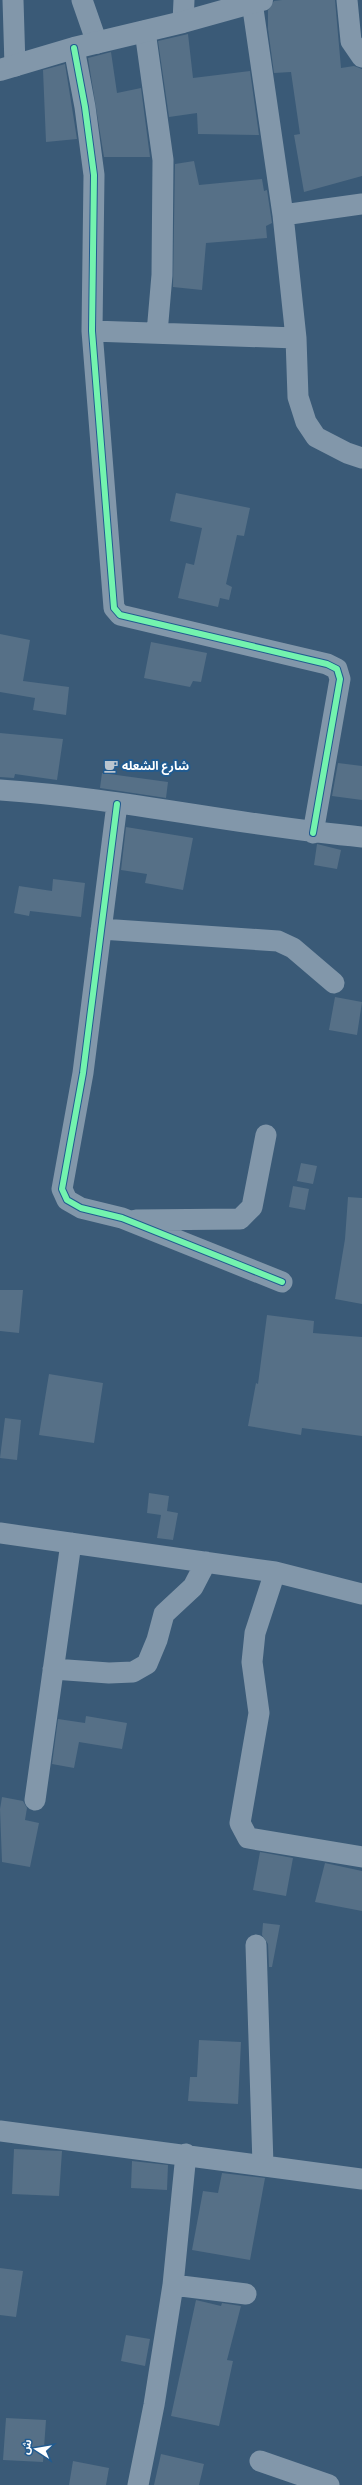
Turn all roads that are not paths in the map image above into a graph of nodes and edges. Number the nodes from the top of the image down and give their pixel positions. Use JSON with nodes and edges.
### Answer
{"nodes":[{"id":1,"x":13,"y":0,"type":"edge"},
{"id":2,"x":82,"y":0,"type":"edge"},
{"id":3,"x":184,"y":0,"type":"edge"},
{"id":4,"x":347,"y":0,"type":"edge"},
{"id":5,"x":257,"y":1,"type":"edge"},
{"id":6,"x":183,"y":22,"type":"junction"},
{"id":7,"x":145,"y":31,"type":"junction"},
{"id":8,"x":97,"y":42,"type":"junction"},
{"id":9,"x":74,"y":48,"type":"junction"},
{"id":10,"x":362,"y":56,"type":"edge"},
{"id":11,"x":7,"y":68,"type":"edge"},
{"id":12,"x":362,"y":204,"type":"edge"},
{"id":13,"x":283,"y":216,"type":"junction"},
{"id":14,"x":92,"y":331,"type":"junction"},
{"id":15,"x":157,"y":333,"type":"junction"},
{"id":16,"x":296,"y":338,"type":"junction"},
{"id":17,"x":362,"y":458,"type":"edge"},
{"id":18,"x":0,"y":790,"type":"edge"},
{"id":19,"x":116,"y":804,"type":"junction"},
{"id":20,"x":313,"y":833,"type":"junction"},
{"id":21,"x":362,"y":837,"type":"edge"},
{"id":22,"x":101,"y":929,"type":"junction"},
{"id":23,"x":334,"y":983,"type":"dead end"},
{"id":24,"x":266,"y":1135,"type":"dead end"},
{"id":25,"x":126,"y":1220,"type":"junction"},
{"id":26,"x":282,"y":1282,"type":"dead end"},
{"id":27,"x":0,"y":1533,"type":"edge"},
{"id":28,"x":71,"y":1543,"type":"junction"},
{"id":29,"x":206,"y":1562,"type":"junction"},
{"id":30,"x":275,"y":1572,"type":"junction"},
{"id":31,"x":362,"y":1594,"type":"edge"},
{"id":32,"x":53,"y":1669,"type":"junction"},
{"id":33,"x":35,"y":1800,"type":"dead end"},
{"id":34,"x":362,"y":1858,"type":"edge"},
{"id":35,"x":256,"y":1945,"type":"dead end"},
{"id":36,"x":1,"y":2134,"type":"edge"},
{"id":37,"x":186,"y":2154,"type":"junction"},
{"id":38,"x":263,"y":2165,"type":"junction"},
{"id":39,"x":362,"y":2179,"type":"edge"},
{"id":40,"x":173,"y":2285,"type":"junction"},
{"id":41,"x":246,"y":2294,"type":"dead end"},
{"id":42,"x":260,"y":2461,"type":"dead end"},
{"id":43,"x":138,"y":2485,"type":"edge"},
{"id":44,"x":329,"y":2485,"type":"edge"}],
"edges":[{"from":1,"to":11,"type":"street"},
{"from":2,"to":8,"type":"street"},
{"from":3,"to":6,"type":"street"},
{"from":4,"to":10,"type":"street"},
{"from":5,"to":6,"type":"street"},
{"from":5,"to":13,"type":"street"},
{"from":6,"to":7,"type":"street"},
{"from":7,"to":8,"type":"street"},
{"from":7,"to":15,"type":"street"},
{"from":8,"to":9,"type":"street"},
{"from":9,"to":11,"type":"street"},
{"from":9,"to":14,"type":"street"},
{"from":12,"to":13,"type":"street"},
{"from":13,"to":16,"type":"street"},
{"from":14,"to":15,"type":"street"},
{"from":14,"to":20,"type":"street"},
{"from":15,"to":16,"type":"street"},
{"from":16,"to":17,"type":"street"},
{"from":18,"to":19,"type":"street"},
{"from":19,"to":20,"type":"street"},
{"from":19,"to":22,"type":"street"},
{"from":20,"to":21,"type":"street"},
{"from":22,"to":23,"type":"street"},
{"from":22,"to":25,"type":"street"},
{"from":24,"to":25,"type":"street"},
{"from":25,"to":26,"type":"street"},
{"from":27,"to":28,"type":"street"},
{"from":28,"to":29,"type":"street"},
{"from":28,"to":32,"type":"street"},
{"from":29,"to":30,"type":"street"},
{"from":29,"to":32,"type":"street"},
{"from":30,"to":31,"type":"street"},
{"from":30,"to":34,"type":"street"},
{"from":32,"to":33,"type":"street"},
{"from":35,"to":38,"type":"street"},
{"from":36,"to":37,"type":"street"},
{"from":37,"to":38,"type":"street"},
{"from":37,"to":40,"type":"street"},
{"from":38,"to":39,"type":"street"},
{"from":40,"to":41,"type":"street"},
{"from":40,"to":43,"type":"street"},
{"from":42,"to":44,"type":"street"}]}
